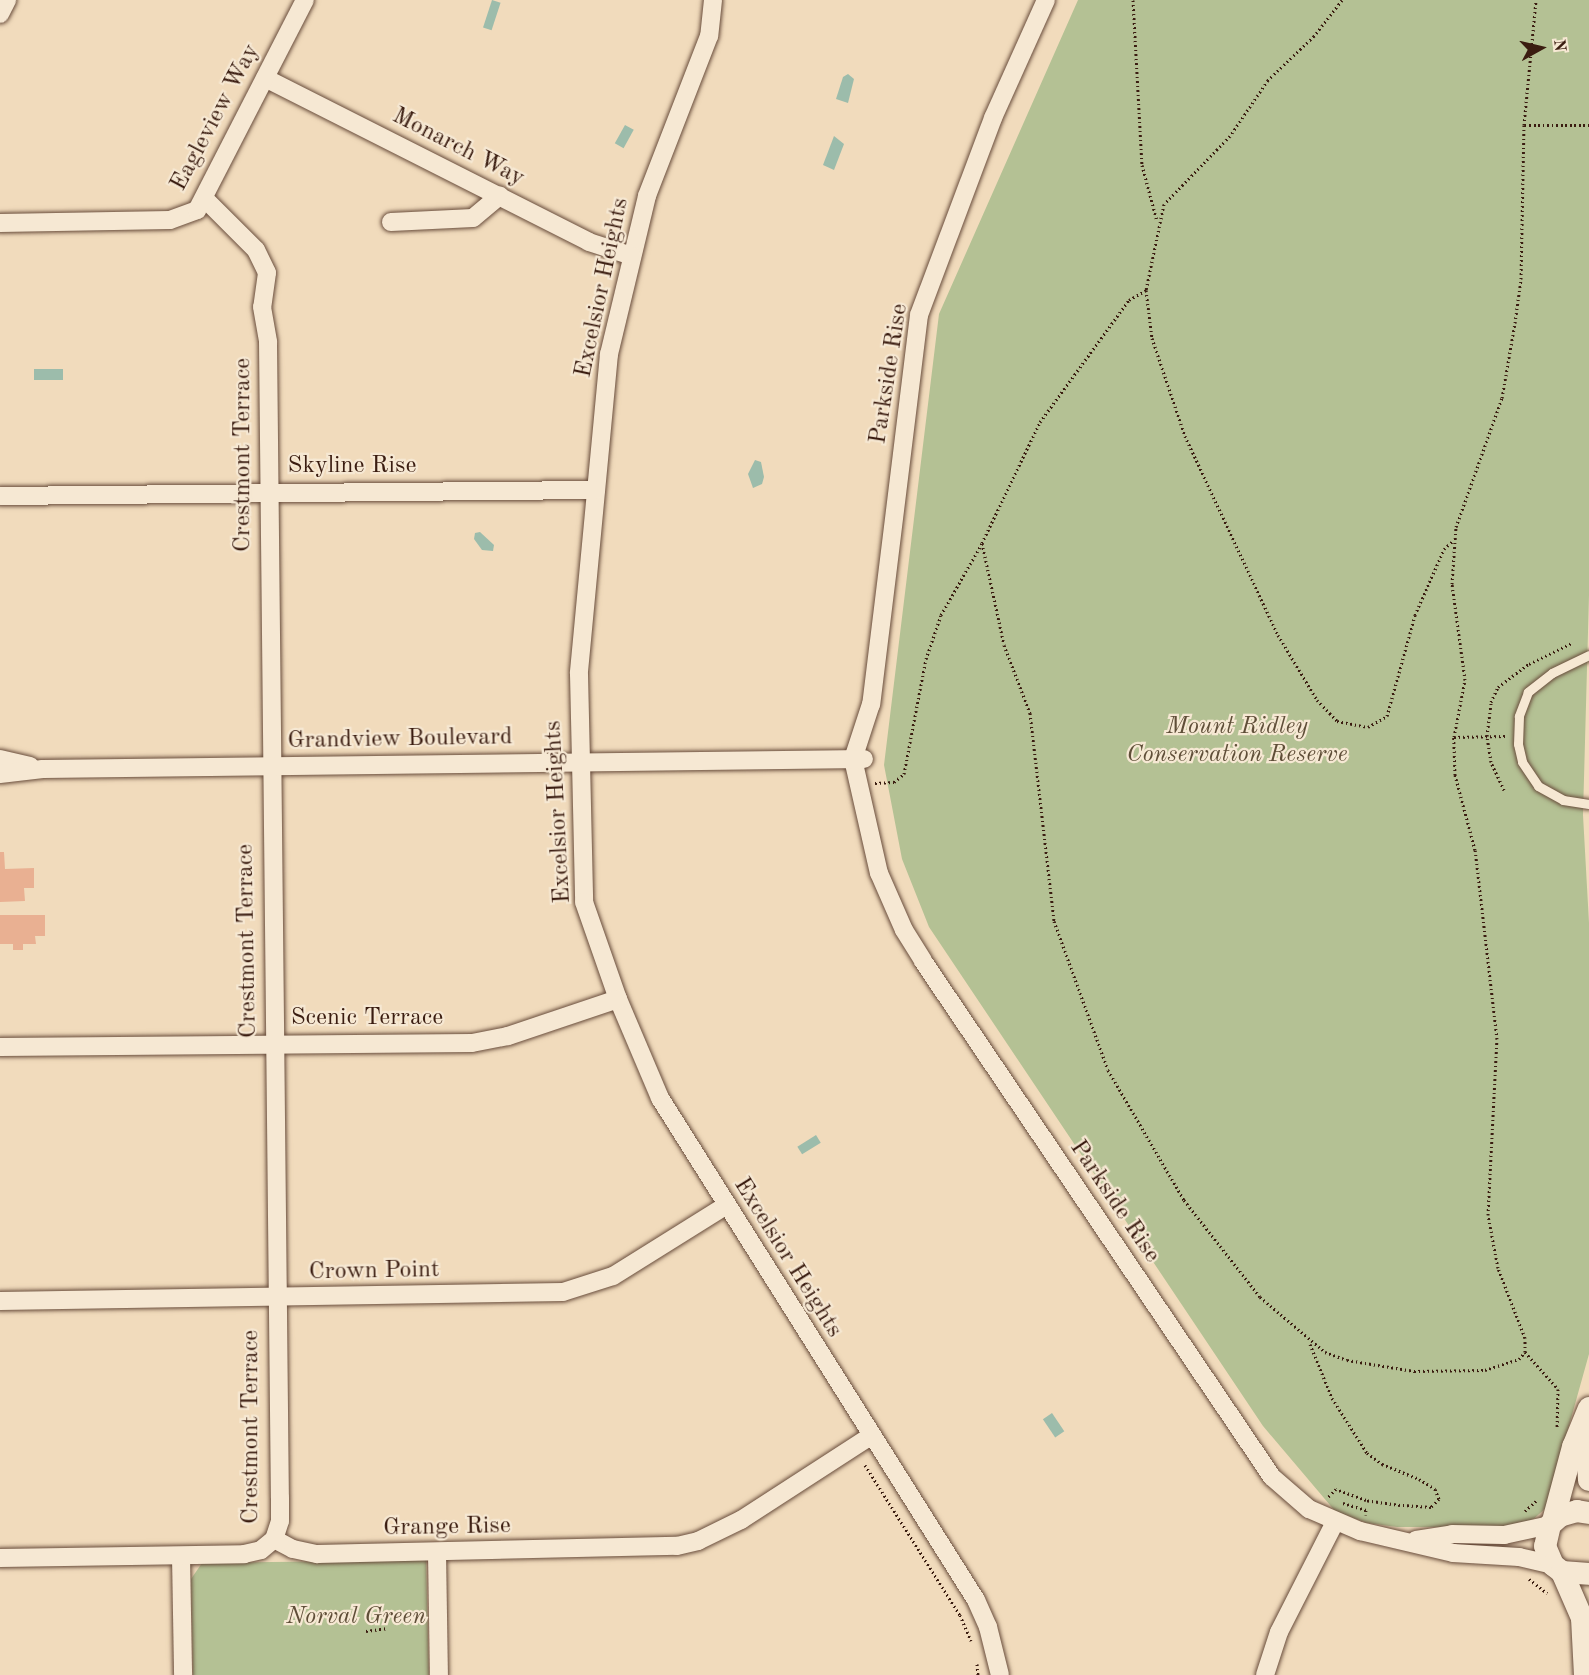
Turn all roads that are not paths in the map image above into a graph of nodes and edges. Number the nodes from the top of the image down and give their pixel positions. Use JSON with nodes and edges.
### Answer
{"nodes":[{"id":1,"x":7,"y":0,"type":"edge"},
{"id":2,"x":304,"y":0,"type":"edge"},
{"id":3,"x":713,"y":0,"type":"edge"},
{"id":4,"x":1046,"y":0,"type":"edge"},
{"id":5,"x":0,"y":14,"type":"edge"},
{"id":6,"x":265,"y":78,"type":"junction"},
{"id":7,"x":500,"y":195,"type":"junction"},
{"id":8,"x":205,"y":199,"type":"junction"},
{"id":9,"x":391,"y":222,"type":"dead end"},
{"id":10,"x":0,"y":223,"type":"edge"},
{"id":11,"x":632,"y":256,"type":"junction"},
{"id":12,"x":596,"y":490,"type":"junction"},
{"id":13,"x":267,"y":492,"type":"junction"},
{"id":14,"x":0,"y":496,"type":"edge"},
{"id":15,"x":1589,"y":655,"type":"edge"},
{"id":16,"x":0,"y":759,"type":"edge"},
{"id":17,"x":860,"y":759,"type":"junction"},
{"id":18,"x":579,"y":762,"type":"junction"},
{"id":19,"x":271,"y":766,"type":"junction"},
{"id":20,"x":43,"y":769,"type":"junction"},
{"id":21,"x":0,"y":774,"type":"edge"},
{"id":22,"x":1589,"y":804,"type":"edge"},
{"id":23,"x":866,"y":809,"type":"junction"},
{"id":24,"x":618,"y":999,"type":"junction"},
{"id":25,"x":274,"y":1043,"type":"junction"},
{"id":26,"x":0,"y":1047,"type":"edge"},
{"id":27,"x":726,"y":1206,"type":"junction"},
{"id":28,"x":277,"y":1298,"type":"junction"},
{"id":29,"x":0,"y":1301,"type":"edge"},
{"id":30,"x":1587,"y":1414,"type":"edge"},
{"id":31,"x":871,"y":1436,"type":"junction"},
{"id":32,"x":1589,"y":1480,"type":"edge"},
{"id":33,"x":1589,"y":1513,"type":"edge"},
{"id":34,"x":1335,"y":1522,"type":"junction"},
{"id":35,"x":1552,"y":1523,"type":"junction"},
{"id":36,"x":274,"y":1539,"type":"junction"},
{"id":37,"x":1408,"y":1542,"type":"junction"},
{"id":38,"x":437,"y":1552,"type":"junction"},
{"id":39,"x":181,"y":1556,"type":"junction"},
{"id":40,"x":0,"y":1558,"type":"edge"},
{"id":41,"x":1557,"y":1568,"type":"junction"},
{"id":42,"x":1589,"y":1574,"type":"edge"},
{"id":43,"x":1587,"y":1638,"type":"edge"},
{"id":44,"x":183,"y":1675,"type":"edge"},
{"id":45,"x":439,"y":1675,"type":"edge"},
{"id":46,"x":1000,"y":1675,"type":"edge"},
{"id":47,"x":1265,"y":1675,"type":"edge"},
{"id":48,"x":1586,"y":1675,"type":"edge"}],
"edges":[{"from":1,"to":5,"type":"street"},
{"from":2,"to":6,"type":"street","name":"Eagleview Way"},
{"from":3,"to":11,"type":"street","name":"Excelsior Heights"},
{"from":4,"to":17,"type":"street","name":"Parkside Rise"},
{"from":6,"to":7,"type":"street","name":"Monarch Way"},
{"from":6,"to":8,"type":"street","name":"Eagleview Way"},
{"from":7,"to":9,"type":"street"},
{"from":7,"to":11,"type":"street","name":"Monarch Way"},
{"from":8,"to":10,"type":"street","name":"Eagleview Way"},
{"from":8,"to":13,"type":"street","name":"Crestmont Terrace"},
{"from":11,"to":12,"type":"street","name":"Excelsior Heights"},
{"from":12,"to":13,"type":"street","name":"Skyline Rise"},
{"from":12,"to":18,"type":"street","name":"Excelsior Heights"},
{"from":13,"to":14,"type":"street","name":"Skyline Rise"},
{"from":13,"to":19,"type":"street","name":"Crestmont Terrace"},
{"from":15,"to":22,"type":"lane"},
{"from":16,"to":20,"type":"street","name":"Grandview Boulevard"},
{"from":17,"to":18,"type":"street","name":"Grandview Boulevard"},
{"from":17,"to":23,"type":"street","name":"Parkside Rise"},
{"from":17,"to":23,"type":"street","name":"Parkside Rise"},
{"from":18,"to":19,"type":"street","name":"Grandview Boulevard"},
{"from":18,"to":24,"type":"street","name":"Excelsior Heights"},
{"from":19,"to":20,"type":"street","name":"Grandview Boulevard"},
{"from":19,"to":25,"type":"street","name":"Crestmont Terrace"},
{"from":20,"to":21,"type":"street","name":"Grandview Boulevard"},
{"from":23,"to":34,"type":"street","name":"Parkside Rise"},
{"from":24,"to":25,"type":"street","name":"Scenic Terrace"},
{"from":24,"to":27,"type":"street","name":"Excelsior Heights"},
{"from":25,"to":26,"type":"street","name":"Scenic Terrace"},
{"from":25,"to":28,"type":"street","name":"Crestmont Terrace"},
{"from":27,"to":28,"type":"street","name":"Crown Point"},
{"from":27,"to":31,"type":"street","name":"Excelsior Heights"},
{"from":28,"to":29,"type":"street","name":"Crown Point"},
{"from":28,"to":36,"type":"street","name":"Crestmont Terrace"},
{"from":30,"to":32,"type":"street"},
{"from":30,"to":35,"type":"street"},
{"from":31,"to":38,"type":"street","name":"Grange Rise"},
{"from":31,"to":46,"type":"street","name":"Excelsior Heights"},
{"from":33,"to":35,"type":"street"},
{"from":34,"to":37,"type":"street","name":"Parkside Rise"},
{"from":34,"to":47,"type":"street"},
{"from":35,"to":37,"type":"street","name":"Parkside Rise"},
{"from":35,"to":41,"type":"street"},
{"from":36,"to":38,"type":"street","name":"Grange Rise"},
{"from":36,"to":39,"type":"street"},
{"from":37,"to":41,"type":"street","name":"Parkside Rise"},
{"from":38,"to":45,"type":"street"},
{"from":39,"to":40,"type":"street"},
{"from":39,"to":44,"type":"street"},
{"from":41,"to":42,"type":"street"},
{"from":41,"to":43,"type":"street"},
{"from":43,"to":48,"type":"street"}]}
